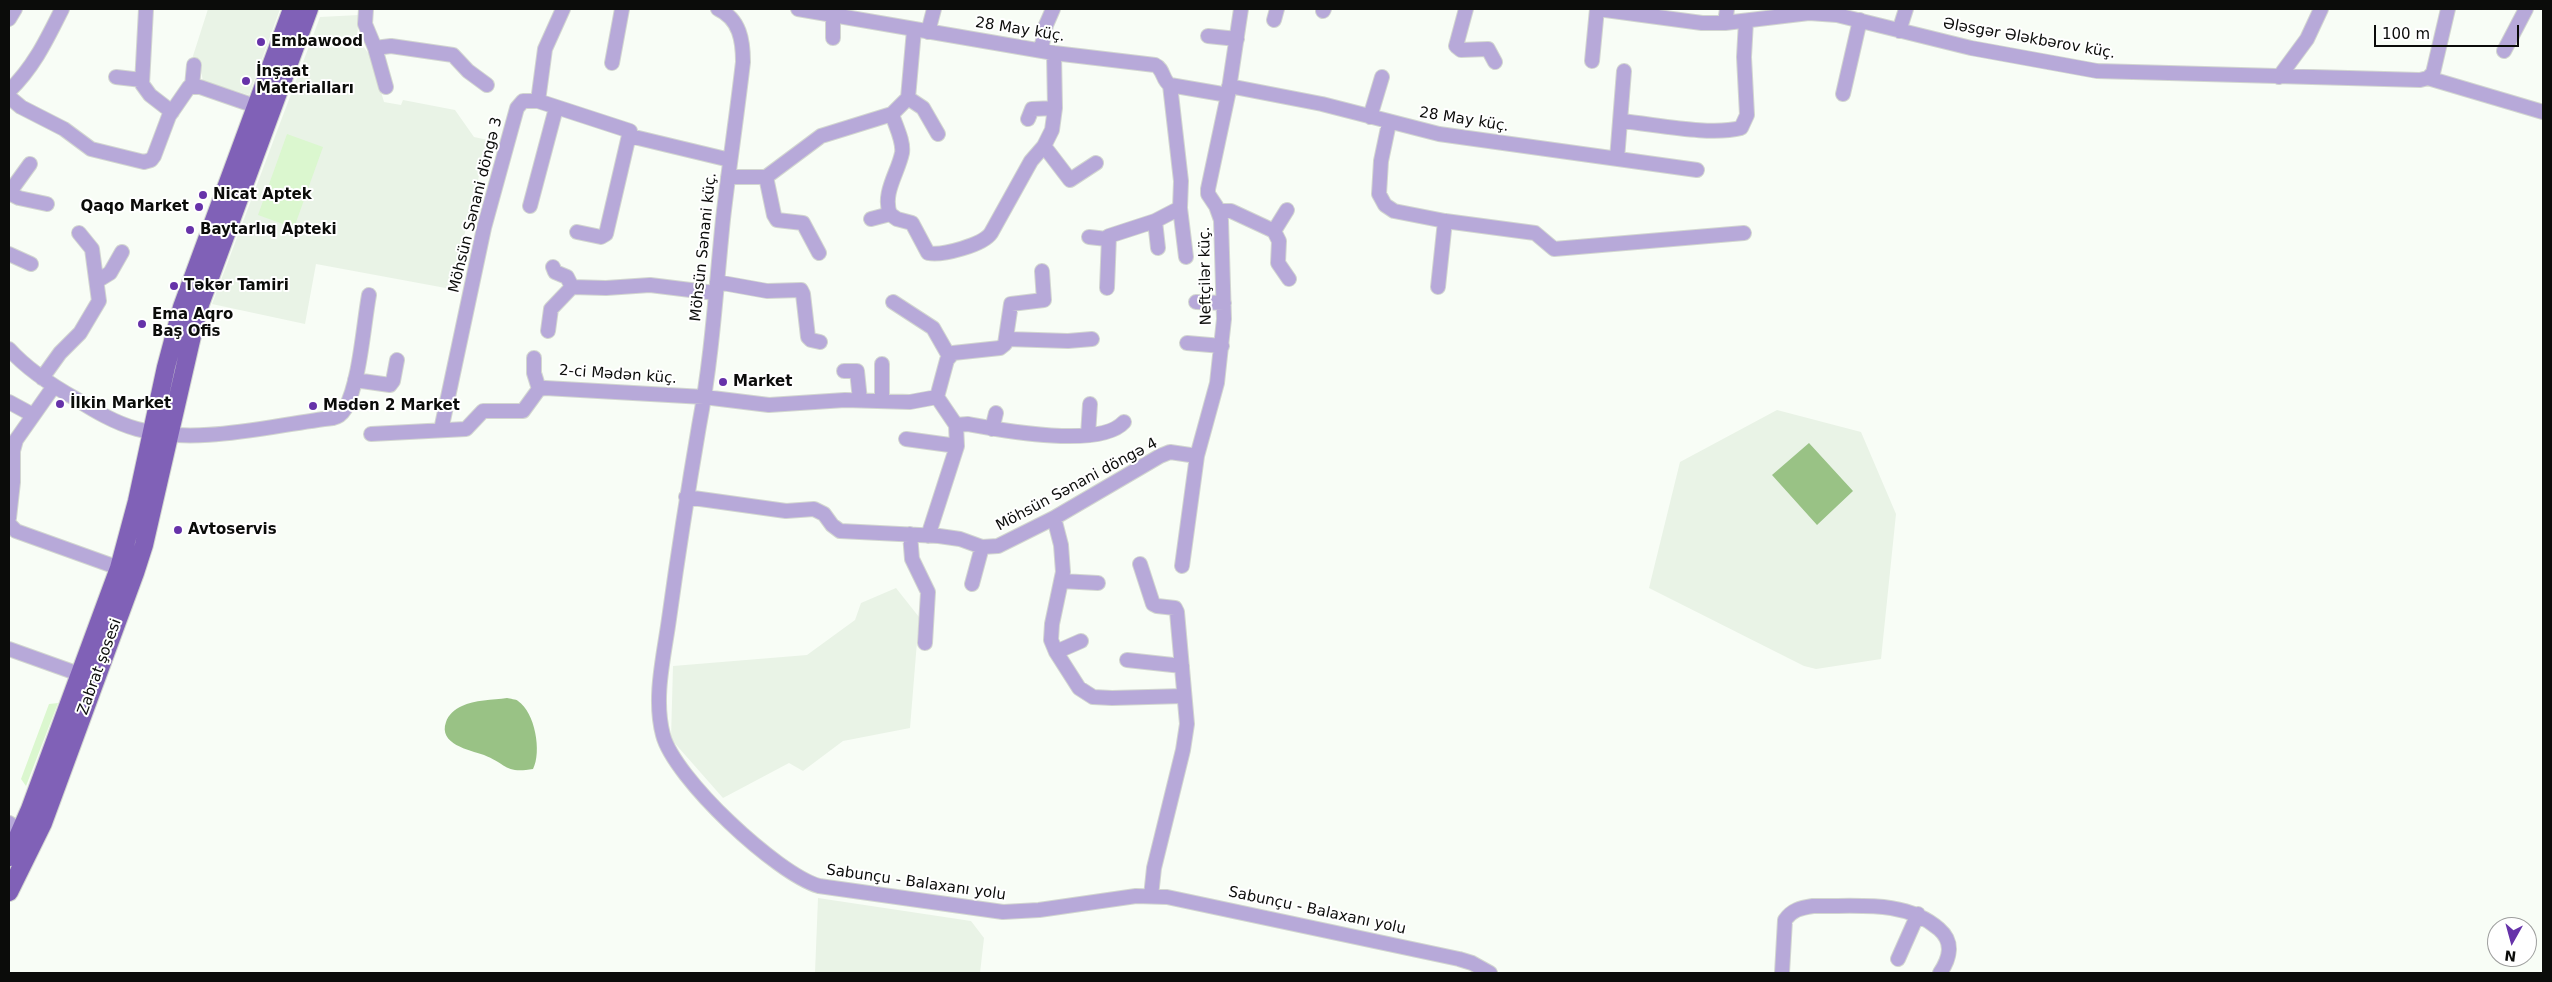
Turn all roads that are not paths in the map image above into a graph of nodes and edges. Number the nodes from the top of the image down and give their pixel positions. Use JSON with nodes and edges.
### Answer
{"nodes":[{"id":1,"x":15,"y":9,"type":"edge"},
{"id":2,"x":62,"y":9,"type":"edge"},
{"id":3,"x":146,"y":9,"type":"edge"},
{"id":4,"x":292,"y":9,"type":"edge"},
{"id":5,"x":309,"y":9,"type":"edge"},
{"id":6,"x":366,"y":9,"type":"edge"},
{"id":7,"x":563,"y":9,"type":"edge"},
{"id":8,"x":622,"y":9,"type":"edge"},
{"id":9,"x":724,"y":9,"type":"edge"},
{"id":10,"x":798,"y":9,"type":"edge"},
{"id":11,"x":934,"y":9,"type":"edge"},
{"id":12,"x":1053,"y":9,"type":"edge"},
{"id":13,"x":1241,"y":9,"type":"edge"},
{"id":14,"x":1466,"y":9,"type":"edge"},
{"id":15,"x":1598,"y":9,"type":"edge"},
{"id":16,"x":1728,"y":9,"type":"edge"},
{"id":17,"x":1906,"y":9,"type":"edge"},
{"id":18,"x":2321,"y":9,"type":"edge"},
{"id":19,"x":2448,"y":9,"type":"edge"},
{"id":20,"x":2526,"y":9,"type":"edge"},
{"id":21,"x":1634,"y":11,"type":"edge"},
{"id":22,"x":1809,"y":11,"type":"edge"},
{"id":23,"x":833,"y":15,"type":"junction"},
{"id":24,"x":9,"y":19,"type":"edge"},
{"id":25,"x":1860,"y":20,"type":"junction"},
{"id":26,"x":1746,"y":21,"type":"junction"},
{"id":27,"x":1725,"y":23,"type":"junction"},
{"id":28,"x":914,"y":30,"type":"junction"},
{"id":29,"x":1900,"y":31,"type":"junction"},
{"id":30,"x":928,"y":32,"type":"junction"},
{"id":31,"x":1208,"y":36,"type":"dead end"},
{"id":32,"x":833,"y":38,"type":"dead end"},
{"id":33,"x":1237,"y":39,"type":"junction"},
{"id":34,"x":375,"y":48,"type":"junction"},
{"id":35,"x":2504,"y":51,"type":"dead end"},
{"id":36,"x":1047,"y":52,"type":"junction"},
{"id":37,"x":1592,"y":61,"type":"dead end"},
{"id":38,"x":1495,"y":62,"type":"dead end"},
{"id":39,"x":612,"y":63,"type":"dead end"},
{"id":40,"x":194,"y":65,"type":"dead end"},
{"id":41,"x":1624,"y":71,"type":"dead end"},
{"id":42,"x":116,"y":77,"type":"dead end"},
{"id":43,"x":1382,"y":77,"type":"dead end"},
{"id":44,"x":2279,"y":77,"type":"junction"},
{"id":45,"x":2428,"y":78,"type":"junction"},
{"id":46,"x":142,"y":80,"type":"junction"},
{"id":47,"x":487,"y":84,"type":"dead end"},
{"id":48,"x":1170,"y":85,"type":"junction"},
{"id":49,"x":192,"y":86,"type":"junction"},
{"id":50,"x":386,"y":87,"type":"dead end"},
{"id":51,"x":1228,"y":90,"type":"junction"},
{"id":52,"x":9,"y":91,"type":"edge"},
{"id":53,"x":1843,"y":94,"type":"dead end"},
{"id":54,"x":9,"y":97,"type":"edge"},
{"id":55,"x":908,"y":98,"type":"junction"},
{"id":56,"x":538,"y":101,"type":"junction"},
{"id":57,"x":255,"y":106,"type":"junction"},
{"id":58,"x":556,"y":108,"type":"junction"},
{"id":59,"x":1055,"y":108,"type":"junction"},
{"id":60,"x":172,"y":112,"type":"junction"},
{"id":61,"x":2543,"y":112,"type":"edge"},
{"id":62,"x":892,"y":114,"type":"junction"},
{"id":63,"x":1370,"y":117,"type":"junction"},
{"id":64,"x":1028,"y":119,"type":"dead end"},
{"id":65,"x":1621,"y":121,"type":"junction"},
{"id":66,"x":1389,"y":123,"type":"junction"},
{"id":67,"x":938,"y":134,"type":"dead end"},
{"id":68,"x":630,"y":136,"type":"junction"},
{"id":69,"x":1044,"y":146,"type":"junction"},
{"id":70,"x":1617,"y":159,"type":"junction"},
{"id":71,"x":730,"y":160,"type":"junction"},
{"id":72,"x":1096,"y":163,"type":"dead end"},
{"id":73,"x":30,"y":164,"type":"dead end"},
{"id":74,"x":1697,"y":170,"type":"dead end"},
{"id":75,"x":728,"y":177,"type":"junction"},
{"id":76,"x":766,"y":177,"type":"junction"},
{"id":77,"x":9,"y":193,"type":"edge"},
{"id":78,"x":47,"y":204,"type":"dead end"},
{"id":79,"x":530,"y":206,"type":"dead end"},
{"id":80,"x":1180,"y":208,"type":"junction"},
{"id":81,"x":1288,"y":210,"type":"dead end"},
{"id":82,"x":1218,"y":211,"type":"junction"},
{"id":83,"x":890,"y":214,"type":"junction"},
{"id":84,"x":871,"y":219,"type":"dead end"},
{"id":85,"x":1154,"y":221,"type":"junction"},
{"id":86,"x":1445,"y":221,"type":"junction"},
{"id":87,"x":1274,"y":231,"type":"junction"},
{"id":88,"x":577,"y":232,"type":"dead end"},
{"id":89,"x":79,"y":233,"type":"dead end"},
{"id":90,"x":1744,"y":233,"type":"dead end"},
{"id":91,"x":1089,"y":237,"type":"dead end"},
{"id":92,"x":1107,"y":240,"type":"junction"},
{"id":93,"x":1158,"y":248,"type":"dead end"},
{"id":94,"x":122,"y":252,"type":"dead end"},
{"id":95,"x":819,"y":253,"type":"dead end"},
{"id":96,"x":9,"y":254,"type":"edge"},
{"id":97,"x":1186,"y":257,"type":"dead end"},
{"id":98,"x":32,"y":264,"type":"dead end"},
{"id":99,"x":553,"y":267,"type":"dead end"},
{"id":100,"x":1042,"y":271,"type":"dead end"},
{"id":101,"x":1288,"y":279,"type":"dead end"},
{"id":102,"x":97,"y":281,"type":"junction"},
{"id":103,"x":716,"y":287,"type":"junction"},
{"id":104,"x":572,"y":288,"type":"junction"},
{"id":105,"x":1107,"y":288,"type":"dead end"},
{"id":106,"x":1438,"y":288,"type":"dead end"},
{"id":107,"x":369,"y":295,"type":"dead end"},
{"id":108,"x":893,"y":302,"type":"dead end"},
{"id":109,"x":1196,"y":302,"type":"dead end"},
{"id":110,"x":1224,"y":303,"type":"junction"},
{"id":111,"x":548,"y":331,"type":"dead end"},
{"id":112,"x":1007,"y":339,"type":"junction"},
{"id":113,"x":1092,"y":339,"type":"dead end"},
{"id":114,"x":820,"y":342,"type":"dead end"},
{"id":115,"x":1187,"y":343,"type":"dead end"},
{"id":116,"x":1222,"y":346,"type":"junction"},
{"id":117,"x":9,"y":349,"type":"edge"},
{"id":118,"x":949,"y":356,"type":"junction"},
{"id":119,"x":534,"y":358,"type":"dead end"},
{"id":120,"x":397,"y":360,"type":"dead end"},
{"id":121,"x":882,"y":364,"type":"dead end"},
{"id":122,"x":174,"y":369,"type":"junction"},
{"id":123,"x":844,"y":371,"type":"dead end"},
{"id":124,"x":42,"y":378,"type":"junction"},
{"id":125,"x":354,"y":380,"type":"junction"},
{"id":126,"x":54,"y":386,"type":"junction"},
{"id":127,"x":539,"y":389,"type":"junction"},
{"id":128,"x":704,"y":397,"type":"junction"},
{"id":129,"x":937,"y":397,"type":"junction"},
{"id":130,"x":860,"y":400,"type":"junction"},
{"id":131,"x":882,"y":401,"type":"junction"},
{"id":132,"x":9,"y":402,"type":"edge"},
{"id":133,"x":1090,"y":404,"type":"dead end"},
{"id":134,"x":996,"y":413,"type":"dead end"},
{"id":135,"x":33,"y":415,"type":"junction"},
{"id":136,"x":1124,"y":422,"type":"dead end"},
{"id":137,"x":956,"y":425,"type":"junction"},
{"id":138,"x":992,"y":429,"type":"junction"},
{"id":139,"x":441,"y":430,"type":"junction"},
{"id":140,"x":160,"y":434,"type":"junction"},
{"id":141,"x":371,"y":434,"type":"dead end"},
{"id":142,"x":1088,"y":434,"type":"junction"},
{"id":143,"x":906,"y":439,"type":"dead end"},
{"id":144,"x":957,"y":446,"type":"junction"},
{"id":145,"x":1196,"y":456,"type":"junction"},
{"id":146,"x":10,"y":464,"type":"edge"},
{"id":147,"x":686,"y":497,"type":"junction"},
{"id":148,"x":9,"y":518,"type":"edge"},
{"id":149,"x":1054,"y":518,"type":"junction"},
{"id":150,"x":9,"y":524,"type":"edge"},
{"id":151,"x":910,"y":534,"type":"junction"},
{"id":152,"x":928,"y":536,"type":"junction"},
{"id":153,"x":982,"y":546,"type":"junction"},
{"id":154,"x":1140,"y":564,"type":"dead end"},
{"id":155,"x":1182,"y":566,"type":"dead end"},
{"id":156,"x":119,"y":568,"type":"junction"},
{"id":157,"x":1061,"y":580,"type":"junction"},
{"id":158,"x":1098,"y":583,"type":"dead end"},
{"id":159,"x":972,"y":584,"type":"dead end"},
{"id":160,"x":1082,"y":641,"type":"dead end"},
{"id":161,"x":925,"y":644,"type":"dead end"},
{"id":162,"x":9,"y":649,"type":"edge"},
{"id":163,"x":1056,"y":652,"type":"junction"},
{"id":164,"x":1127,"y":660,"type":"dead end"},
{"id":165,"x":1182,"y":666,"type":"junction"},
{"id":166,"x":79,"y":674,"type":"junction"},
{"id":167,"x":1184,"y":696,"type":"junction"},
{"id":168,"x":15,"y":827,"type":"edge"},
{"id":169,"x":9,"y":857,"type":"edge"},
{"id":170,"x":9,"y":892,"type":"edge"},
{"id":171,"x":1151,"y":896,"type":"junction"},
{"id":172,"x":1918,"y":914,"type":"junction"},
{"id":173,"x":1898,"y":959,"type":"dead end"},
{"id":174,"x":1490,"y":973,"type":"edge"},
{"id":175,"x":1782,"y":973,"type":"edge"},
{"id":176,"x":1940,"y":973,"type":"edge"}],
"edges":[{"from":1,"to":24,"type":"street"},
{"from":2,"to":52,"type":"street"},
{"from":3,"to":46,"type":"street"},
{"from":4,"to":57,"type":"main road"},
{"from":5,"to":122,"type":"main road"},
{"from":6,"to":34,"type":"street"},
{"from":7,"to":56,"type":"street"},
{"from":8,"to":39,"type":"street"},
{"from":9,"to":71,"type":"street","name":"Möhsün Sənani küç."},
{"from":10,"to":23,"type":"street","name":"28 May küç."},
{"from":11,"to":30,"type":"street"},
{"from":12,"to":36,"type":"street"},
{"from":13,"to":33,"type":"street","name":"Neftçilər küç."},
{"from":14,"to":38,"type":"street"},
{"from":15,"to":21,"type":"street","name":"Ələsgər Ələkbərov küç."},
{"from":15,"to":37,"type":"street"},
{"from":16,"to":27,"type":"street"},
{"from":17,"to":29,"type":"street"},
{"from":18,"to":44,"type":"street"},
{"from":19,"to":45,"type":"street"},
{"from":20,"to":35,"type":"street"},
{"from":21,"to":27,"type":"street","name":"Ələsgər Ələkbərov küç."},
{"from":22,"to":25,"type":"street","name":"Ələsgər Ələkbərov küç."},
{"from":22,"to":26,"type":"street","name":"Ələsgər Ələkbərov küç."},
{"from":23,"to":28,"type":"street","name":"28 May küç."},
{"from":23,"to":32,"type":"street"},
{"from":25,"to":29,"type":"street","name":"Ələsgər Ələkbərov küç."},
{"from":25,"to":53,"type":"street"},
{"from":26,"to":27,"type":"street","name":"Ələsgər Ələkbərov küç."},
{"from":26,"to":65,"type":"street"},
{"from":28,"to":30,"type":"street","name":"28 May küç."},
{"from":28,"to":55,"type":"street"},
{"from":29,"to":44,"type":"street","name":"Ələsgər Ələkbərov küç."},
{"from":30,"to":36,"type":"street","name":"28 May küç."},
{"from":31,"to":33,"type":"street"},
{"from":33,"to":51,"type":"street","name":"Neftçilər küç."},
{"from":34,"to":47,"type":"street"},
{"from":34,"to":50,"type":"street"},
{"from":36,"to":48,"type":"street","name":"28 May küç."},
{"from":36,"to":59,"type":"street"},
{"from":40,"to":49,"type":"street"},
{"from":41,"to":65,"type":"street"},
{"from":42,"to":46,"type":"street"},
{"from":43,"to":63,"type":"street"},
{"from":44,"to":45,"type":"street","name":"Ələsgər Ələkbərov küç."},
{"from":45,"to":61,"type":"street"},
{"from":46,"to":60,"type":"street"},
{"from":48,"to":51,"type":"street","name":"28 May küç."},
{"from":48,"to":80,"type":"street"},
{"from":49,"to":57,"type":"street"},
{"from":49,"to":60,"type":"street"},
{"from":51,"to":63,"type":"street","name":"28 May küç."},
{"from":51,"to":82,"type":"street","name":"Neftçilər küç."},
{"from":54,"to":60,"type":"street"},
{"from":55,"to":62,"type":"street"},
{"from":55,"to":67,"type":"street"},
{"from":56,"to":58,"type":"street"},
{"from":56,"to":139,"type":"street","name":"Möhsün Sənani döngə 3"},
{"from":57,"to":122,"type":"main road"},
{"from":58,"to":68,"type":"street"},
{"from":58,"to":79,"type":"street"},
{"from":59,"to":64,"type":"street"},
{"from":59,"to":69,"type":"street"},
{"from":62,"to":76,"type":"street"},
{"from":62,"to":83,"type":"street"},
{"from":63,"to":66,"type":"street","name":"28 May küç."},
{"from":65,"to":70,"type":"street"},
{"from":66,"to":70,"type":"street","name":"28 May küç."},
{"from":66,"to":86,"type":"street"},
{"from":68,"to":71,"type":"street"},
{"from":68,"to":88,"type":"street"},
{"from":69,"to":72,"type":"street"},
{"from":69,"to":83,"type":"street"},
{"from":70,"to":74,"type":"street","name":"28 May küç."},
{"from":71,"to":75,"type":"street","name":"Möhsün Sənani küç."},
{"from":73,"to":77,"type":"street"},
{"from":75,"to":76,"type":"street"},
{"from":75,"to":103,"type":"street","name":"Möhsün Sənani küç."},
{"from":76,"to":95,"type":"street"},
{"from":77,"to":78,"type":"street"},
{"from":80,"to":85,"type":"street"},
{"from":80,"to":97,"type":"street"},
{"from":81,"to":87,"type":"street"},
{"from":82,"to":87,"type":"street"},
{"from":82,"to":110,"type":"street","name":"Neftçilər küç."},
{"from":83,"to":84,"type":"street"},
{"from":85,"to":92,"type":"street"},
{"from":85,"to":93,"type":"street"},
{"from":86,"to":90,"type":"street"},
{"from":86,"to":106,"type":"street"},
{"from":87,"to":101,"type":"street"},
{"from":89,"to":102,"type":"street"},
{"from":91,"to":92,"type":"street"},
{"from":92,"to":105,"type":"street"},
{"from":94,"to":102,"type":"street"},
{"from":96,"to":98,"type":"street"},
{"from":99,"to":104,"type":"street"},
{"from":100,"to":112,"type":"street"},
{"from":102,"to":124,"type":"street"},
{"from":103,"to":104,"type":"street"},
{"from":103,"to":114,"type":"street"},
{"from":103,"to":128,"type":"street","name":"Möhsün Sənani küç."},
{"from":104,"to":111,"type":"street"},
{"from":107,"to":125,"type":"street"},
{"from":108,"to":118,"type":"street"},
{"from":109,"to":110,"type":"street"},
{"from":110,"to":116,"type":"street","name":"Neftçilər küç."},
{"from":112,"to":113,"type":"street"},
{"from":112,"to":118,"type":"street"},
{"from":115,"to":116,"type":"street"},
{"from":116,"to":145,"type":"street","name":"Neftçilər küç."},
{"from":117,"to":124,"type":"street"},
{"from":118,"to":129,"type":"street"},
{"from":119,"to":127,"type":"street"},
{"from":120,"to":125,"type":"street"},
{"from":121,"to":131,"type":"street"},
{"from":122,"to":140,"type":"main road","name":"Zabrat şosesi"},
{"from":123,"to":130,"type":"street"},
{"from":124,"to":126,"type":"street"},
{"from":125,"to":140,"type":"street"},
{"from":126,"to":135,"type":"street"},
{"from":126,"to":140,"type":"street"},
{"from":127,"to":128,"type":"street","name":"2-ci Mədən küç."},
{"from":127,"to":139,"type":"street","name":"2-ci Mədən küç."},
{"from":128,"to":130,"type":"street"},
{"from":128,"to":147,"type":"street","name":"Möhsün Sənani küç."},
{"from":129,"to":131,"type":"street"},
{"from":129,"to":137,"type":"street"},
{"from":130,"to":131,"type":"street"},
{"from":132,"to":135,"type":"street"},
{"from":133,"to":142,"type":"street"},
{"from":134,"to":138,"type":"street"},
{"from":135,"to":146,"type":"street"},
{"from":136,"to":142,"type":"street"},
{"from":137,"to":138,"type":"street"},
{"from":137,"to":144,"type":"street"},
{"from":138,"to":142,"type":"street"},
{"from":139,"to":141,"type":"street","name":"2-ci Mədən küç."},
{"from":140,"to":156,"type":"main road"},
{"from":140,"to":170,"type":"main road","name":"Zabrat şosesi"},
{"from":143,"to":144,"type":"street"},
{"from":144,"to":152,"type":"street"},
{"from":145,"to":149,"type":"street","name":"Möhsün Sənani döngə 4"},
{"from":145,"to":155,"type":"street","name":"Neftçilər küç."},
{"from":146,"to":148,"type":"street"},
{"from":147,"to":151,"type":"street","name":"Möhsün Sənani döngə 4"},
{"from":147,"to":171,"type":"street","name":"Sabunçu - Balaxanı yolu"},
{"from":149,"to":153,"type":"street","name":"Möhsün Sənani döngə 4"},
{"from":149,"to":157,"type":"street"},
{"from":150,"to":156,"type":"street"},
{"from":151,"to":152,"type":"street","name":"Möhsün Sənani döngə 4"},
{"from":151,"to":161,"type":"street"},
{"from":152,"to":153,"type":"street","name":"Möhsün Sənani döngə 4"},
{"from":153,"to":159,"type":"street"},
{"from":154,"to":165,"type":"street"},
{"from":156,"to":166,"type":"main road"},
{"from":157,"to":158,"type":"street"},
{"from":157,"to":163,"type":"street"},
{"from":160,"to":163,"type":"street"},
{"from":162,"to":166,"type":"street"},
{"from":163,"to":167,"type":"street"},
{"from":164,"to":165,"type":"street"},
{"from":165,"to":167,"type":"street"},
{"from":166,"to":168,"type":"main road"},
{"from":167,"to":171,"type":"street"},
{"from":168,"to":169,"type":"main road"},
{"from":171,"to":174,"type":"street","name":"Sabunçu - Balaxanı yolu"},
{"from":172,"to":173,"type":"street"},
{"from":172,"to":175,"type":"street"},
{"from":172,"to":176,"type":"street"}]}
